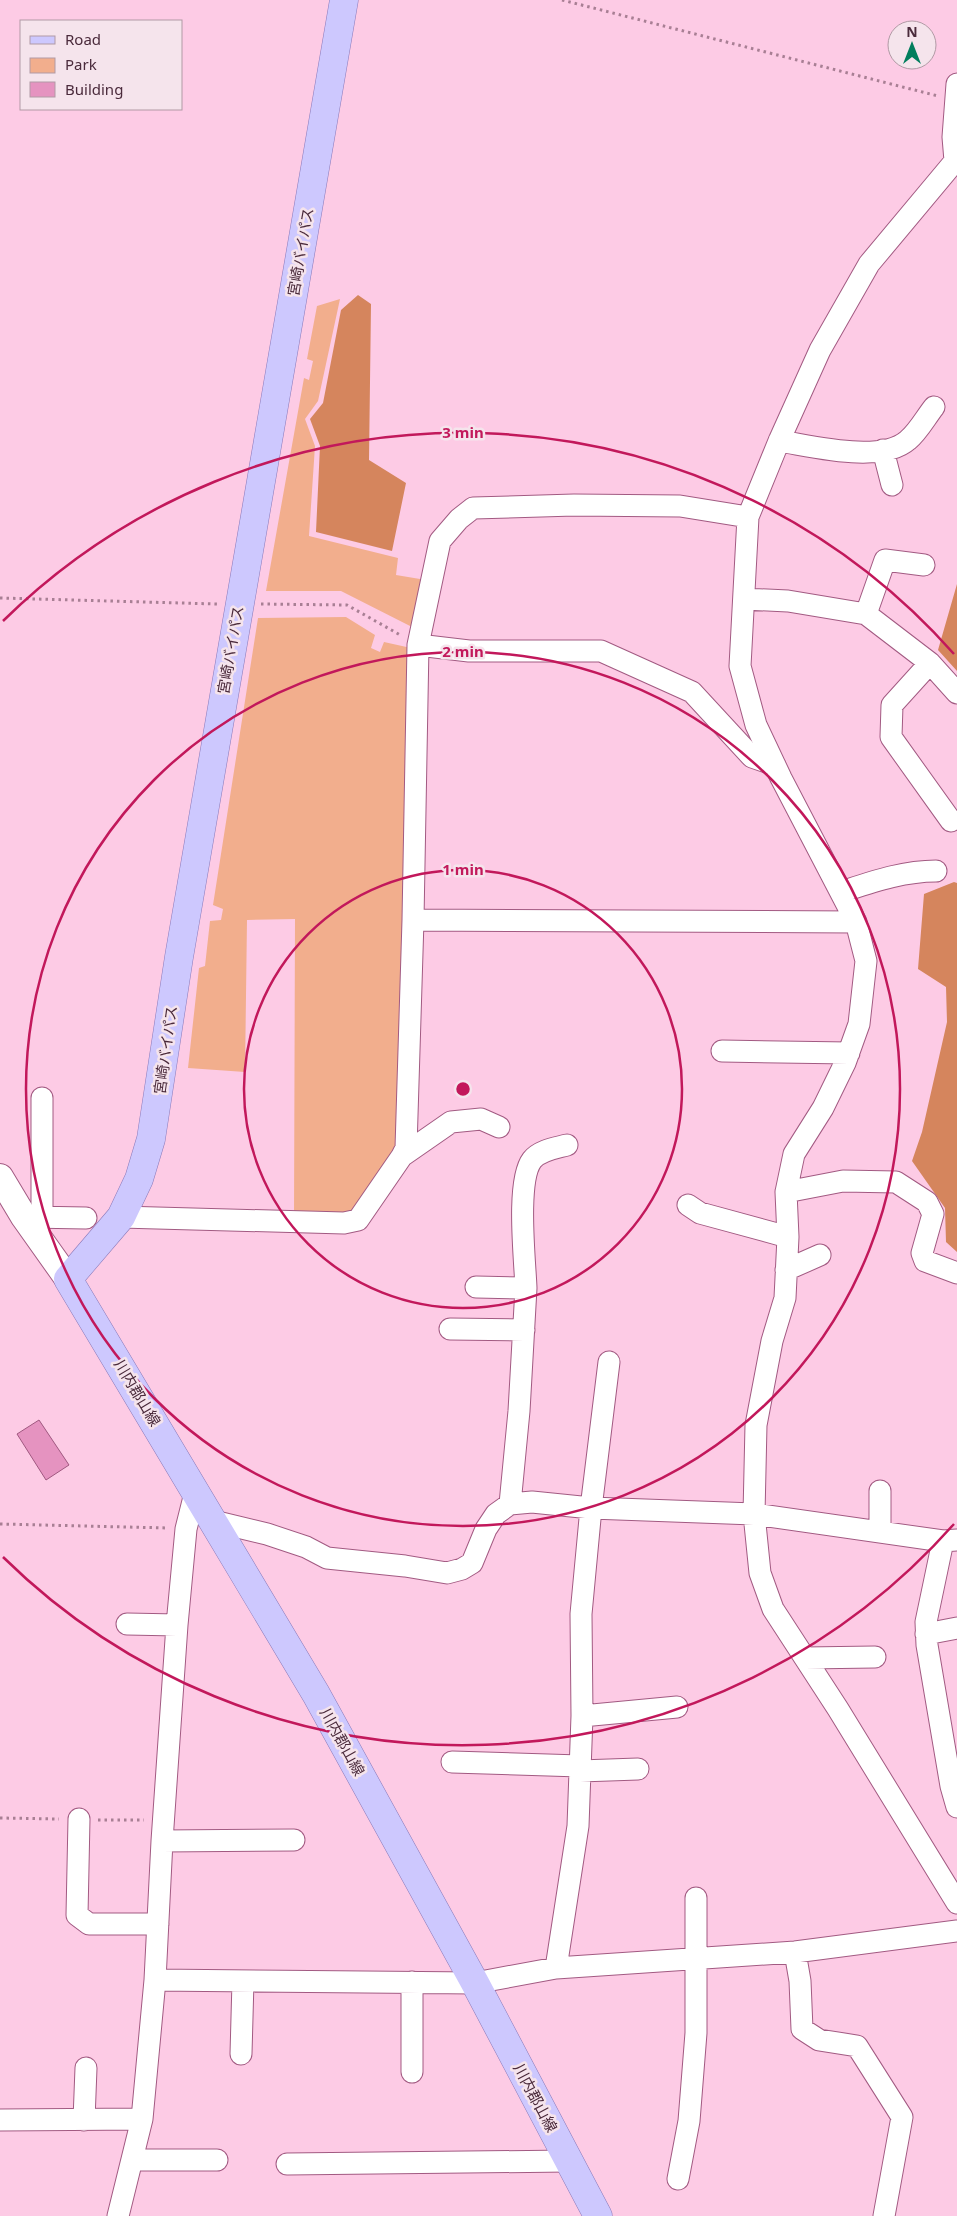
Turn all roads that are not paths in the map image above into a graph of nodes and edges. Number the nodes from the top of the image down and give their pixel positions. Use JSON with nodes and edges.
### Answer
{"nodes":[{"id":1,"x":344,"y":0,"type":"edge"},
{"id":2,"x":956,"y":92,"type":"edge"},
{"id":3,"x":955,"y":137,"type":"edge"},
{"id":4,"x":956,"y":162,"type":"edge"},
{"id":5,"x":934,"y":407,"type":"dead end"},
{"id":6,"x":780,"y":441,"type":"junction"},
{"id":7,"x":883,"y":450,"type":"junction"},
{"id":8,"x":892,"y":485,"type":"dead end"},
{"id":9,"x":748,"y":517,"type":"junction"},
{"id":10,"x":924,"y":564,"type":"dead end"},
{"id":11,"x":744,"y":599,"type":"junction"},
{"id":12,"x":866,"y":614,"type":"junction"},
{"id":13,"x":418,"y":645,"type":"junction"},
{"id":14,"x":930,"y":663,"type":"junction"},
{"id":15,"x":957,"y":692,"type":"edge"},
{"id":16,"x":775,"y":765,"type":"junction"},
{"id":17,"x":951,"y":821,"type":"dead end"},
{"id":18,"x":936,"y":871,"type":"dead end"},
{"id":19,"x":841,"y":892,"type":"junction"},
{"id":20,"x":413,"y":920,"type":"junction"},
{"id":21,"x":856,"y":922,"type":"junction"},
{"id":22,"x":722,"y":1051,"type":"dead end"},
{"id":23,"x":849,"y":1053,"type":"junction"},
{"id":24,"x":42,"y":1098,"type":"dead end"},
{"id":25,"x":499,"y":1127,"type":"dead end"},
{"id":26,"x":567,"y":1145,"type":"dead end"},
{"id":27,"x":402,"y":1156,"type":"junction"},
{"id":28,"x":0,"y":1177,"type":"edge"},
{"id":29,"x":786,"y":1192,"type":"junction"},
{"id":30,"x":688,"y":1205,"type":"dead end"},
{"id":31,"x":33,"y":1217,"type":"junction"},
{"id":32,"x":120,"y":1217,"type":"junction"},
{"id":33,"x":86,"y":1218,"type":"dead end"},
{"id":34,"x":788,"y":1237,"type":"junction"},
{"id":35,"x":820,"y":1255,"type":"dead end"},
{"id":36,"x":786,"y":1270,"type":"junction"},
{"id":37,"x":957,"y":1273,"type":"edge"},
{"id":38,"x":68,"y":1279,"type":"junction"},
{"id":39,"x":476,"y":1286,"type":"dead end"},
{"id":40,"x":526,"y":1288,"type":"junction"},
{"id":41,"x":450,"y":1329,"type":"dead end"},
{"id":42,"x":524,"y":1330,"type":"junction"},
{"id":43,"x":609,"y":1362,"type":"dead end"},
{"id":44,"x":196,"y":1490,"type":"junction"},
{"id":45,"x":880,"y":1491,"type":"dead end"},
{"id":46,"x":510,"y":1504,"type":"junction"},
{"id":47,"x":591,"y":1508,"type":"junction"},
{"id":48,"x":754,"y":1514,"type":"junction"},
{"id":49,"x":213,"y":1521,"type":"junction"},
{"id":50,"x":880,"y":1532,"type":"junction"},
{"id":51,"x":950,"y":1541,"type":"edge"},
{"id":52,"x":127,"y":1624,"type":"dead end"},
{"id":53,"x":177,"y":1625,"type":"junction"},
{"id":54,"x":957,"y":1628,"type":"edge"},
{"id":55,"x":926,"y":1634,"type":"junction"},
{"id":56,"x":876,"y":1657,"type":"dead end"},
{"id":57,"x":805,"y":1658,"type":"junction"},
{"id":58,"x":677,"y":1707,"type":"dead end"},
{"id":59,"x":582,"y":1716,"type":"junction"},
{"id":60,"x":950,"y":1730,"type":"edge"},
{"id":61,"x":452,"y":1762,"type":"dead end"},
{"id":62,"x":580,"y":1769,"type":"junction"},
{"id":63,"x":638,"y":1769,"type":"dead end"},
{"id":64,"x":957,"y":1807,"type":"edge"},
{"id":65,"x":79,"y":1819,"type":"dead end"},
{"id":66,"x":294,"y":1840,"type":"dead end"},
{"id":67,"x":162,"y":1841,"type":"junction"},
{"id":68,"x":696,"y":1898,"type":"dead end"},
{"id":69,"x":957,"y":1904,"type":"edge"},
{"id":70,"x":158,"y":1924,"type":"junction"},
{"id":71,"x":957,"y":1931,"type":"edge"},
{"id":72,"x":795,"y":1952,"type":"junction"},
{"id":73,"x":696,"y":1959,"type":"junction"},
{"id":74,"x":556,"y":1968,"type":"junction"},
{"id":75,"x":156,"y":1980,"type":"junction"},
{"id":76,"x":243,"y":1981,"type":"junction"},
{"id":77,"x":412,"y":1982,"type":"junction"},
{"id":78,"x":475,"y":1983,"type":"junction"},
{"id":79,"x":241,"y":2054,"type":"dead end"},
{"id":80,"x":86,"y":2068,"type":"dead end"},
{"id":81,"x":412,"y":2072,"type":"dead end"},
{"id":82,"x":142,"y":2119,"type":"junction"},
{"id":83,"x":0,"y":2120,"type":"edge"},
{"id":84,"x":84,"y":2120,"type":"junction"},
{"id":85,"x":132,"y":2160,"type":"junction"},
{"id":86,"x":217,"y":2160,"type":"dead end"},
{"id":87,"x":568,"y":2161,"type":"junction"},
{"id":88,"x":287,"y":2164,"type":"dead end"},
{"id":89,"x":678,"y":2179,"type":"dead end"},
{"id":90,"x":118,"y":2216,"type":"edge"},
{"id":91,"x":598,"y":2216,"type":"edge"},
{"id":92,"x":884,"y":2216,"type":"edge"}],
"edges":[{"from":1,"to":32,"type":"main road","name":"宮崎バイパス"},
{"from":2,"to":3,"type":"street"},
{"from":3,"to":4,"type":"street"},
{"from":4,"to":6,"type":"street"},
{"from":5,"to":7,"type":"street"},
{"from":6,"to":7,"type":"street"},
{"from":6,"to":9,"type":"street"},
{"from":7,"to":8,"type":"street"},
{"from":9,"to":11,"type":"street"},
{"from":9,"to":13,"type":"street"},
{"from":10,"to":12,"type":"street"},
{"from":11,"to":12,"type":"street"},
{"from":11,"to":16,"type":"street"},
{"from":12,"to":14,"type":"street"},
{"from":13,"to":16,"type":"street"},
{"from":13,"to":20,"type":"street"},
{"from":14,"to":15,"type":"street"},
{"from":14,"to":17,"type":"street"},
{"from":16,"to":19,"type":"street"},
{"from":18,"to":19,"type":"street"},
{"from":19,"to":21,"type":"street"},
{"from":20,"to":21,"type":"street"},
{"from":20,"to":27,"type":"street"},
{"from":21,"to":23,"type":"street"},
{"from":22,"to":23,"type":"street"},
{"from":23,"to":29,"type":"street"},
{"from":24,"to":31,"type":"street"},
{"from":25,"to":27,"type":"street"},
{"from":26,"to":40,"type":"street"},
{"from":27,"to":32,"type":"street"},
{"from":28,"to":31,"type":"street"},
{"from":29,"to":34,"type":"street"},
{"from":29,"to":37,"type":"street"},
{"from":30,"to":34,"type":"street"},
{"from":31,"to":33,"type":"street"},
{"from":31,"to":38,"type":"street"},
{"from":32,"to":38,"type":"main road","name":"宮崎バイパス"},
{"from":34,"to":36,"type":"street"},
{"from":35,"to":36,"type":"street"},
{"from":36,"to":48,"type":"street"},
{"from":38,"to":44,"type":"main road","name":"川内郡山線"},
{"from":39,"to":40,"type":"street"},
{"from":40,"to":42,"type":"street"},
{"from":41,"to":42,"type":"street"},
{"from":42,"to":46,"type":"street"},
{"from":43,"to":47,"type":"street"},
{"from":44,"to":49,"type":"main road","name":"川内郡山線"},
{"from":44,"to":53,"type":"street"},
{"from":45,"to":50,"type":"street"},
{"from":46,"to":47,"type":"street"},
{"from":46,"to":49,"type":"street"},
{"from":47,"to":48,"type":"street"},
{"from":47,"to":59,"type":"street"},
{"from":48,"to":50,"type":"street"},
{"from":48,"to":57,"type":"street"},
{"from":49,"to":78,"type":"main road","name":"川内郡山線"},
{"from":50,"to":51,"type":"street"},
{"from":51,"to":55,"type":"street"},
{"from":52,"to":53,"type":"street"},
{"from":53,"to":67,"type":"street"},
{"from":54,"to":55,"type":"street"},
{"from":55,"to":60,"type":"street"},
{"from":56,"to":57,"type":"street"},
{"from":57,"to":69,"type":"street"},
{"from":58,"to":59,"type":"street"},
{"from":59,"to":62,"type":"street"},
{"from":60,"to":64,"type":"street"},
{"from":61,"to":62,"type":"street"},
{"from":62,"to":63,"type":"street"},
{"from":62,"to":74,"type":"street"},
{"from":65,"to":70,"type":"street"},
{"from":66,"to":67,"type":"street"},
{"from":67,"to":70,"type":"street"},
{"from":68,"to":73,"type":"street"},
{"from":70,"to":75,"type":"street"},
{"from":71,"to":72,"type":"street"},
{"from":72,"to":73,"type":"street"},
{"from":72,"to":92,"type":"street"},
{"from":73,"to":74,"type":"street"},
{"from":73,"to":89,"type":"street"},
{"from":74,"to":78,"type":"street"},
{"from":75,"to":76,"type":"street"},
{"from":75,"to":82,"type":"street"},
{"from":76,"to":77,"type":"street"},
{"from":76,"to":79,"type":"street"},
{"from":77,"to":78,"type":"street"},
{"from":77,"to":81,"type":"street"},
{"from":78,"to":87,"type":"main road","name":"川内郡山線"},
{"from":80,"to":84,"type":"street"},
{"from":82,"to":84,"type":"street"},
{"from":82,"to":85,"type":"street"},
{"from":83,"to":84,"type":"street"},
{"from":85,"to":86,"type":"street"},
{"from":85,"to":90,"type":"street"},
{"from":87,"to":88,"type":"street"},
{"from":87,"to":91,"type":"main road","name":"川内郡山線"}]}
